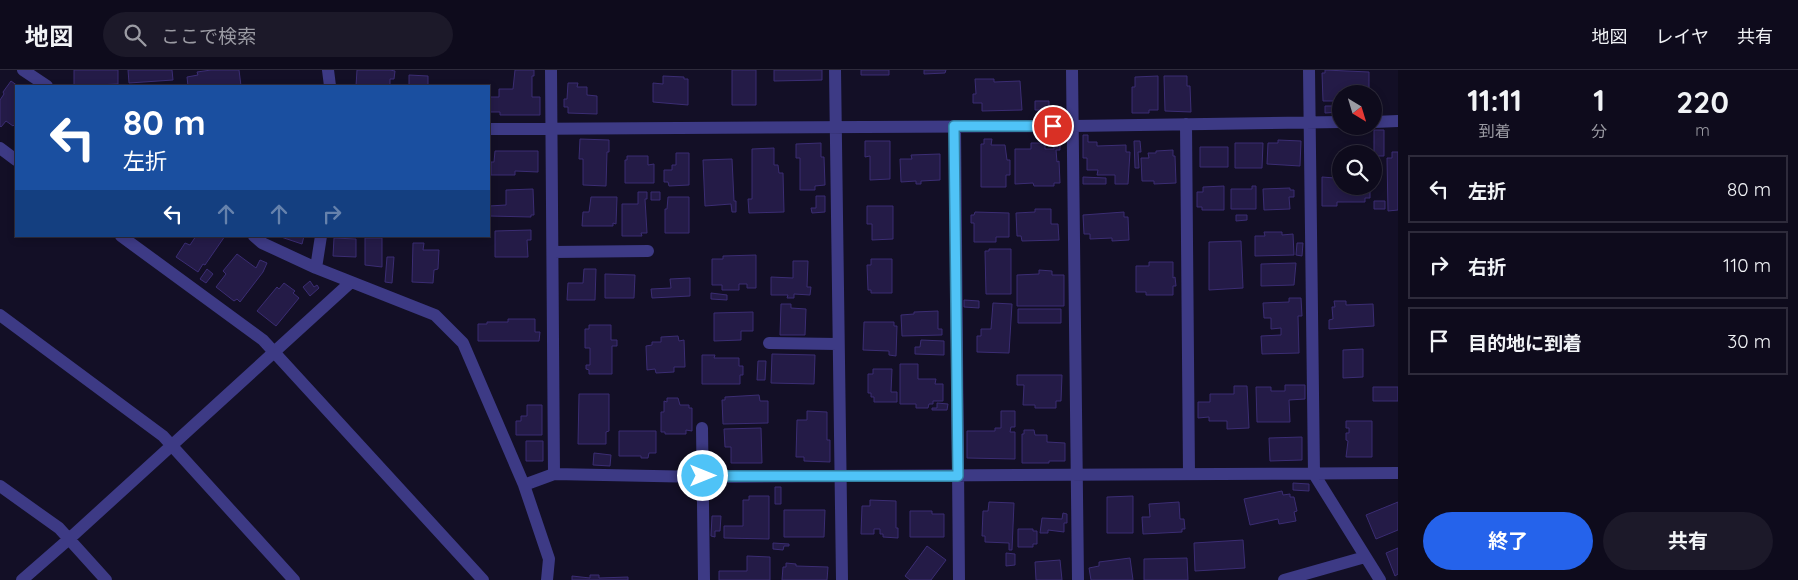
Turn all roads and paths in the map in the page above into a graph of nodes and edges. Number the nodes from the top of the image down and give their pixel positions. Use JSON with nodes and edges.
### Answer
{"nodes":[{"id":1,"x":23,"y":70,"type":"edge"},
{"id":2,"x":328,"y":70,"type":"edge"},
{"id":3,"x":552,"y":70,"type":"edge"},
{"id":4,"x":834,"y":70,"type":"edge"},
{"id":5,"x":1072,"y":70,"type":"edge"},
{"id":6,"x":1309,"y":70,"type":"edge"},
{"id":7,"x":46,"y":85,"type":"edge"},
{"id":8,"x":330,"y":85,"type":"edge"},
{"id":9,"x":1398,"y":121,"type":"edge"},
{"id":10,"x":1310,"y":122,"type":"junction"},
{"id":11,"x":1332,"y":122,"type":"edge"},
{"id":12,"x":1382,"y":122,"type":"edge"},
{"id":13,"x":1186,"y":124,"type":"junction"},
{"id":14,"x":954,"y":126,"type":"junction"},
{"id":15,"x":1072,"y":126,"type":"junction"},
{"id":16,"x":835,"y":127,"type":"junction"},
{"id":17,"x":552,"y":128,"type":"junction"},
{"id":18,"x":490,"y":129,"type":"edge"},
{"id":19,"x":0,"y":148,"type":"edge"},
{"id":20,"x":15,"y":159,"type":"edge"},
{"id":21,"x":122,"y":237,"type":"edge"},
{"id":22,"x":255,"y":237,"type":"edge"},
{"id":23,"x":321,"y":237,"type":"edge"},
{"id":24,"x":648,"y":251,"type":"dead end"},
{"id":25,"x":553,"y":252,"type":"junction"},
{"id":26,"x":316,"y":268,"type":"junction"},
{"id":27,"x":350,"y":282,"type":"junction"},
{"id":28,"x":0,"y":315,"type":"edge"},
{"id":29,"x":769,"y":343,"type":"dead end"},
{"id":30,"x":837,"y":344,"type":"junction"},
{"id":31,"x":273,"y":351,"type":"junction"},
{"id":32,"x":702,"y":428,"type":"dead end"},
{"id":33,"x":172,"y":445,"type":"junction"},
{"id":34,"x":1398,"y":472,"type":"edge"},
{"id":35,"x":554,"y":474,"type":"junction"},
{"id":36,"x":1189,"y":474,"type":"junction"},
{"id":37,"x":1314,"y":474,"type":"junction"},
{"id":38,"x":1077,"y":475,"type":"junction"},
{"id":39,"x":703,"y":476,"type":"junction"},
{"id":40,"x":840,"y":476,"type":"junction"},
{"id":41,"x":958,"y":476,"type":"junction"},
{"id":42,"x":524,"y":485,"type":"junction"},
{"id":43,"x":0,"y":486,"type":"edge"},
{"id":44,"x":69,"y":540,"type":"junction"},
{"id":45,"x":1365,"y":557,"type":"junction"},
{"id":46,"x":22,"y":580,"type":"edge"},
{"id":47,"x":106,"y":580,"type":"edge"},
{"id":48,"x":294,"y":580,"type":"edge"},
{"id":49,"x":483,"y":580,"type":"edge"},
{"id":50,"x":547,"y":580,"type":"edge"},
{"id":51,"x":704,"y":580,"type":"edge"},
{"id":52,"x":842,"y":580,"type":"edge"},
{"id":53,"x":959,"y":580,"type":"edge"},
{"id":54,"x":1078,"y":580,"type":"edge"},
{"id":55,"x":1284,"y":580,"type":"edge"},
{"id":56,"x":1380,"y":580,"type":"edge"}],
"edges":[{"from":1,"to":7,"type":"street"},
{"from":2,"to":8,"type":"street"},
{"from":3,"to":17,"type":"street"},
{"from":4,"to":16,"type":"street"},
{"from":5,"to":15,"type":"street"},
{"from":6,"to":10,"type":"street"},
{"from":9,"to":12,"type":"street"},
{"from":10,"to":11,"type":"street"},
{"from":10,"to":13,"type":"street"},
{"from":10,"to":37,"type":"street"},
{"from":13,"to":15,"type":"street"},
{"from":13,"to":36,"type":"street"},
{"from":14,"to":15,"type":"street"},
{"from":14,"to":16,"type":"street"},
{"from":14,"to":41,"type":"street"},
{"from":15,"to":38,"type":"street"},
{"from":16,"to":17,"type":"street"},
{"from":16,"to":30,"type":"street"},
{"from":17,"to":18,"type":"street"},
{"from":17,"to":25,"type":"street"},
{"from":19,"to":20,"type":"street"},
{"from":21,"to":31,"type":"street"},
{"from":22,"to":26,"type":"street"},
{"from":23,"to":26,"type":"street"},
{"from":24,"to":25,"type":"street"},
{"from":25,"to":35,"type":"street"},
{"from":26,"to":27,"type":"street"},
{"from":27,"to":31,"type":"street"},
{"from":27,"to":42,"type":"street"},
{"from":28,"to":33,"type":"street"},
{"from":29,"to":30,"type":"street"},
{"from":30,"to":40,"type":"street"},
{"from":31,"to":33,"type":"street"},
{"from":31,"to":49,"type":"street"},
{"from":32,"to":39,"type":"street"},
{"from":33,"to":44,"type":"street"},
{"from":33,"to":48,"type":"street"},
{"from":34,"to":37,"type":"street"},
{"from":35,"to":39,"type":"street"},
{"from":35,"to":42,"type":"street"},
{"from":36,"to":37,"type":"street"},
{"from":36,"to":38,"type":"street"},
{"from":37,"to":45,"type":"street"},
{"from":38,"to":41,"type":"street"},
{"from":38,"to":54,"type":"street"},
{"from":39,"to":40,"type":"street"},
{"from":39,"to":51,"type":"street"},
{"from":40,"to":41,"type":"street"},
{"from":40,"to":52,"type":"street"},
{"from":41,"to":53,"type":"street"},
{"from":42,"to":50,"type":"street"},
{"from":43,"to":44,"type":"street"},
{"from":44,"to":46,"type":"street"},
{"from":44,"to":47,"type":"street"},
{"from":45,"to":55,"type":"street"},
{"from":45,"to":56,"type":"street"}]}
